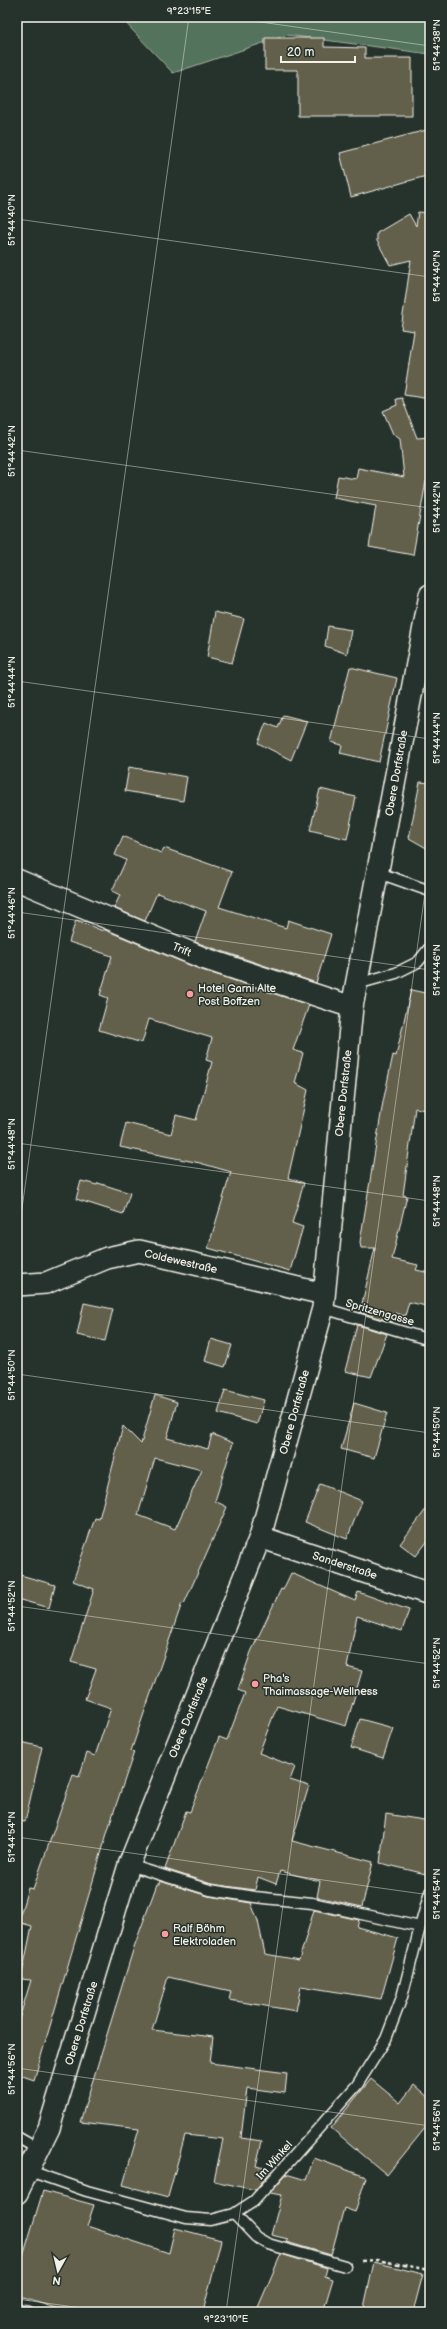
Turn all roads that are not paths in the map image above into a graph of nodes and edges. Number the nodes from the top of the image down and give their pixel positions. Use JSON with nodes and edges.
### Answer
{"nodes":[{"id":1,"x":430,"y":595,"type":"edge"},
{"id":2,"x":378,"y":873,"type":"junction"},
{"id":3,"x":17,"y":880,"type":"edge"},
{"id":4,"x":430,"y":891,"type":"edge"},
{"id":5,"x":430,"y":947,"type":"edge"},
{"id":6,"x":357,"y":984,"type":"junction"},
{"id":7,"x":352,"y":1007,"type":"junction"},
{"id":8,"x":17,"y":1285,"type":"edge"},
{"id":9,"x":323,"y":1301,"type":"junction"},
{"id":10,"x":430,"y":1340,"type":"edge"},
{"id":11,"x":260,"y":1537,"type":"junction"},
{"id":12,"x":430,"y":1594,"type":"edge"},
{"id":13,"x":129,"y":1865,"type":"junction"},
{"id":14,"x":430,"y":1892,"type":"edge"},
{"id":15,"x":420,"y":1927,"type":"junction"},
{"id":16,"x":17,"y":2137,"type":"edge"},
{"id":17,"x":38,"y":2149,"type":"junction"},
{"id":18,"x":27,"y":2170,"type":"junction"},
{"id":19,"x":17,"y":2192,"type":"edge"},
{"id":20,"x":234,"y":2214,"type":"junction"},
{"id":21,"x":345,"y":2266,"type":"road end"},
{"id":22,"x":17,"y":2310,"type":"edge"},
{"id":23,"x":29,"y":2312,"type":"edge"}],
"edges":[{"from":1,"to":2,"type":"street","name":"Obere Dorfstraße"},
{"from":2,"to":4,"type":"lane"},
{"from":2,"to":6,"type":"street","name":"Obere Dorfstraße"},
{"from":3,"to":7,"type":"street","name":"Trift"},
{"from":5,"to":6,"type":"lane"},
{"from":6,"to":7,"type":"street","name":"Obere Dorfstraße"},
{"from":7,"to":9,"type":"street","name":"Obere Dorfstraße"},
{"from":8,"to":9,"type":"street","name":"Coldewestraße"},
{"from":9,"to":10,"type":"lane","name":"Spritzengasse"},
{"from":9,"to":11,"type":"street","name":"Obere Dorfstraße"},
{"from":11,"to":12,"type":"street","name":"Sanderstraße"},
{"from":11,"to":13,"type":"street","name":"Obere Dorfstraße"},
{"from":13,"to":15,"type":"lane"},
{"from":13,"to":17,"type":"street","name":"Obere Dorfstraße"},
{"from":14,"to":15,"type":"lane","name":"Im Winkel"},
{"from":15,"to":20,"type":"lane","name":"Im Winkel"},
{"from":16,"to":17,"type":"lane"},
{"from":17,"to":18,"type":"street","name":"Obere Dorfstraße"},
{"from":18,"to":19,"type":"street","name":"Obere Dorfstraße"},
{"from":18,"to":20,"type":"lane","name":"Im Winkel"},
{"from":20,"to":21,"type":"lane"},
{"from":22,"to":23,"type":"lane"}]}
